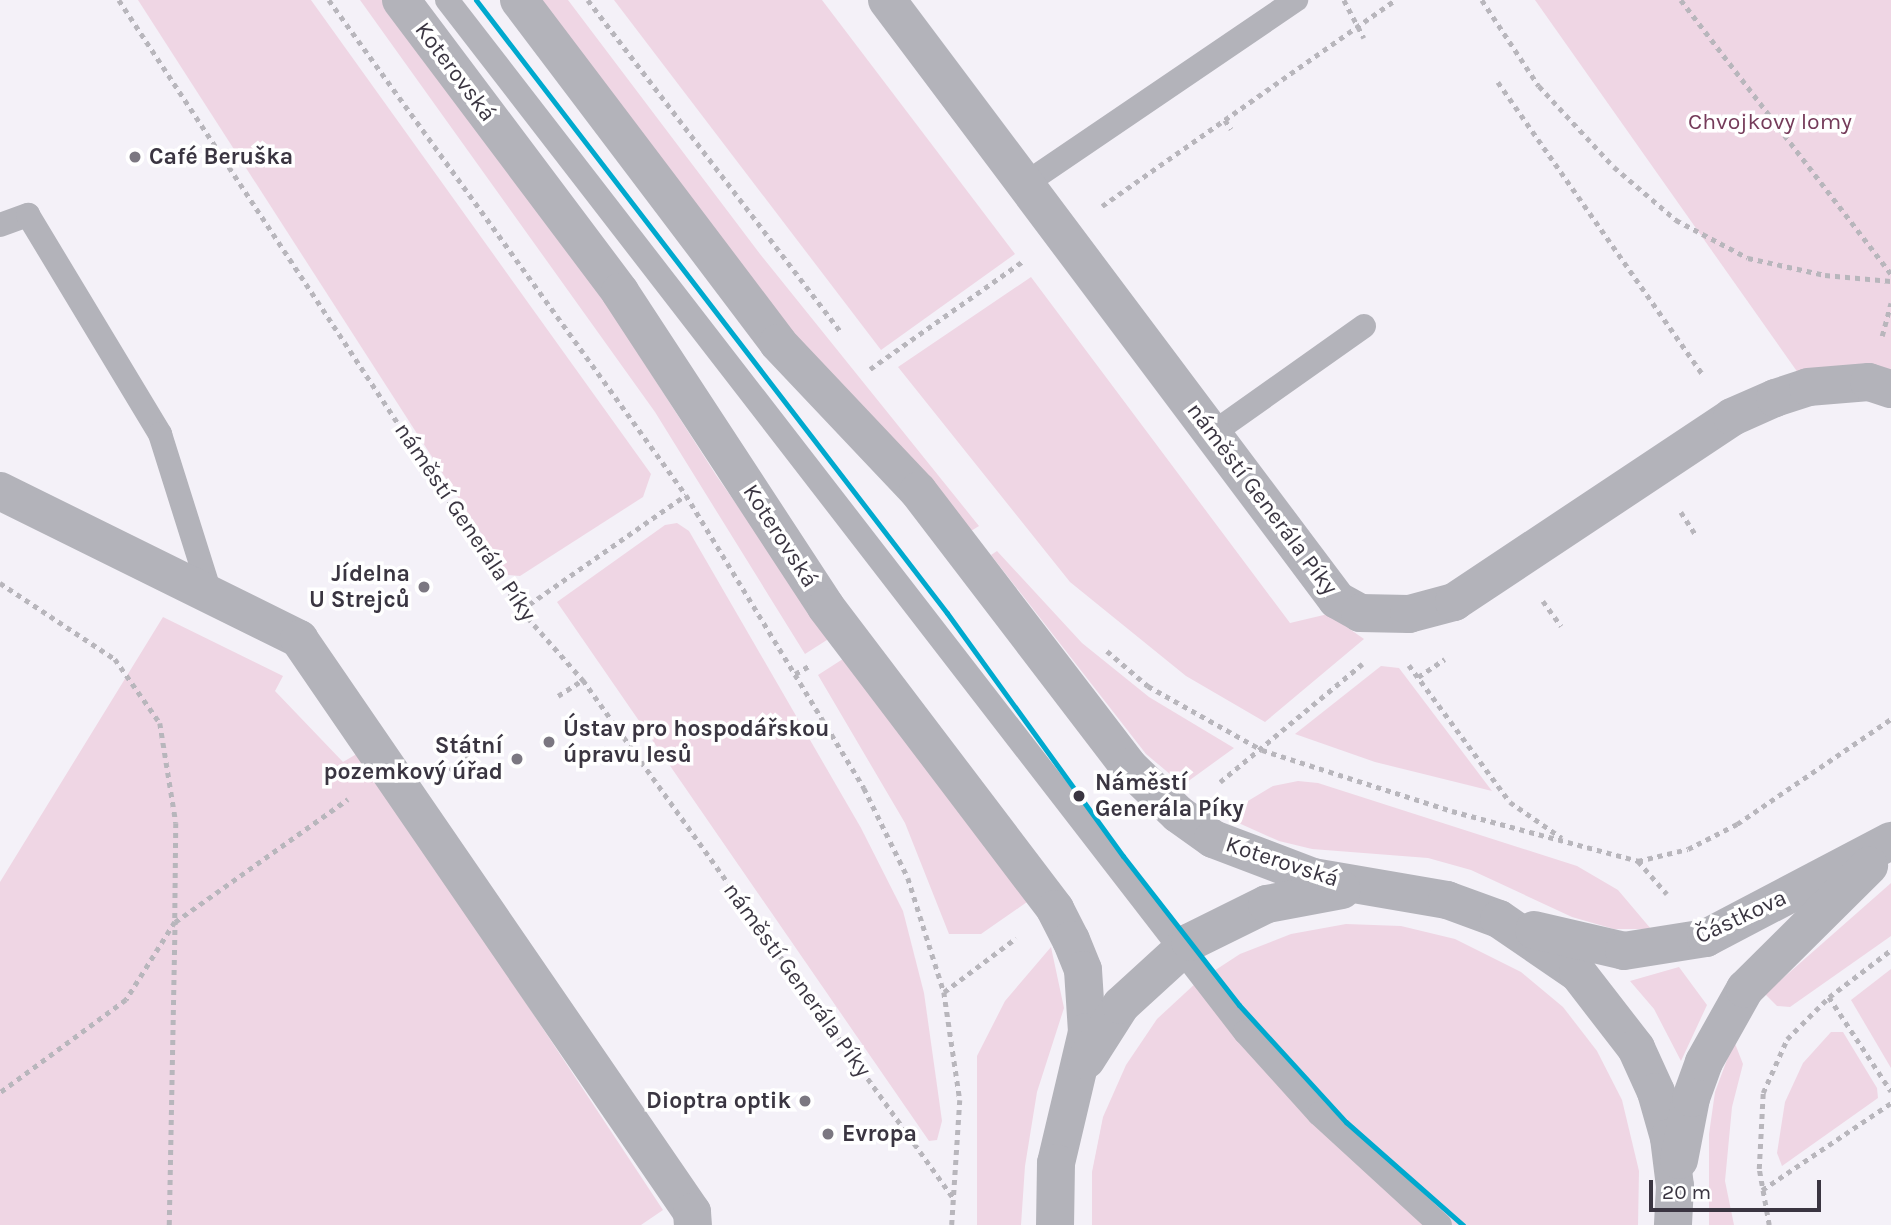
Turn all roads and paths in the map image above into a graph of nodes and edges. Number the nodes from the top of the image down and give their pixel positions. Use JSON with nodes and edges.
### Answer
{"nodes":[{"id":1,"x":119,"y":0,"type":"edge"},
{"id":2,"x":329,"y":0,"type":"edge"},
{"id":3,"x":401,"y":0,"type":"edge"},
{"id":4,"x":447,"y":0,"type":"edge"},
{"id":5,"x":519,"y":0,"type":"edge"},
{"id":6,"x":887,"y":0,"type":"edge"},
{"id":7,"x":1296,"y":0,"type":"edge"},
{"id":8,"x":1344,"y":0,"type":"edge"},
{"id":9,"x":1395,"y":0,"type":"edge"},
{"id":10,"x":1482,"y":0,"type":"edge"},
{"id":11,"x":1681,"y":0,"type":"edge"},
{"id":12,"x":1356,"y":28,"type":"junction"},
{"id":13,"x":1364,"y":38,"type":"dead end"},
{"id":14,"x":1497,"y":82,"type":"dead end"},
{"id":15,"x":1226,"y":120,"type":"junction"},
{"id":16,"x":1231,"y":129,"type":"dead end"},
{"id":17,"x":1025,"y":184,"type":"junction"},
{"id":18,"x":0,"y":225,"type":"edge"},
{"id":19,"x":1063,"y":234,"type":"junction"},
{"id":20,"x":1891,"y":274,"type":"edge"},
{"id":21,"x":1891,"y":281,"type":"edge"},
{"id":22,"x":1891,"y":303,"type":"edge"},
{"id":23,"x":1888,"y":314,"type":"dead end"},
{"id":24,"x":1364,"y":326,"type":"dead end"},
{"id":25,"x":869,"y":370,"type":"dead end"},
{"id":26,"x":1891,"y":389,"type":"edge"},
{"id":27,"x":1732,"y":417,"type":"junction"},
{"id":28,"x":1213,"y":433,"type":"junction"},
{"id":29,"x":0,"y":491,"type":"edge"},
{"id":30,"x":686,"y":495,"type":"junction"},
{"id":31,"x":1679,"y":508,"type":"dead end"},
{"id":32,"x":1696,"y":534,"type":"dead end"},
{"id":33,"x":0,"y":583,"type":"edge"},
{"id":34,"x":211,"y":596,"type":"junction"},
{"id":35,"x":1541,"y":597,"type":"dead end"},
{"id":36,"x":521,"y":610,"type":"junction"},
{"id":37,"x":1561,"y":626,"type":"dead end"},
{"id":38,"x":1382,"y":628,"type":"junction"},
{"id":39,"x":583,"y":680,"type":"junction"},
{"id":40,"x":558,"y":696,"type":"dead end"},
{"id":41,"x":1891,"y":719,"type":"edge"},
{"id":42,"x":389,"y":770,"type":"junction"},
{"id":43,"x":1566,"y":841,"type":"junction"},
{"id":44,"x":1891,"y":843,"type":"edge"},
{"id":45,"x":1393,"y":890,"type":"junction"},
{"id":46,"x":1055,"y":909,"type":"junction"},
{"id":47,"x":1499,"y":919,"type":"junction"},
{"id":48,"x":175,"y":922,"type":"junction"},
{"id":49,"x":1180,"y":949,"type":"junction"},
{"id":50,"x":1891,"y":950,"type":"edge"},
{"id":51,"x":944,"y":992,"type":"junction"},
{"id":52,"x":1829,"y":997,"type":"junction"},
{"id":53,"x":1891,"y":1091,"type":"edge"},
{"id":54,"x":0,"y":1093,"type":"edge"},
{"id":55,"x":1072,"y":1093,"type":"junction"},
{"id":56,"x":1891,"y":1102,"type":"edge"},
{"id":57,"x":1762,"y":1190,"type":"junction"},
{"id":58,"x":954,"y":1199,"type":"junction"},
{"id":59,"x":1675,"y":1212,"type":"edge"},
{"id":60,"x":1053,"y":1216,"type":"edge"},
{"id":61,"x":169,"y":1225,"type":"edge"},
{"id":62,"x":693,"y":1225,"type":"edge"},
{"id":63,"x":952,"y":1225,"type":"edge"},
{"id":64,"x":1440,"y":1225,"type":"edge"},
{"id":65,"x":1769,"y":1225,"type":"edge"}],
"edges":[{"from":1,"to":36,"type":"path","name":"náměstí Generála Píky"},
{"from":2,"to":30,"type":"path"},
{"from":3,"to":46,"type":"street","name":"Koterovská"},
{"from":4,"to":49,"type":"lane","name":"Koterovská"},
{"from":5,"to":45,"type":"street","name":"Koterovská"},
{"from":6,"to":17,"type":"street","name":"náměstí Generála Píky"},
{"from":7,"to":17,"type":"lane"},
{"from":8,"to":12,"type":"path"},
{"from":9,"to":12,"type":"path"},
{"from":10,"to":21,"type":"path"},
{"from":11,"to":20,"type":"path"},
{"from":12,"to":13,"type":"path"},
{"from":12,"to":15,"type":"path"},
{"from":14,"to":27,"type":"path"},
{"from":15,"to":16,"type":"path"},
{"from":15,"to":19,"type":"path"},
{"from":17,"to":19,"type":"street","name":"náměstí Generála Píky"},
{"from":18,"to":34,"type":"lane"},
{"from":19,"to":25,"type":"path"},
{"from":19,"to":28,"type":"street","name":"náměstí Generála Píky"},
{"from":22,"to":23,"type":"path"},
{"from":24,"to":28,"type":"lane"},
{"from":26,"to":27,"type":"street","name":"náměstí Generála Píky"},
{"from":27,"to":38,"type":"street","name":"náměstí Generála Píky"},
{"from":28,"to":38,"type":"street","name":"náměstí Generála Píky"},
{"from":29,"to":34,"type":"street"},
{"from":30,"to":36,"type":"path"},
{"from":30,"to":51,"type":"path"},
{"from":31,"to":32,"type":"path"},
{"from":33,"to":48,"type":"path"},
{"from":34,"to":42,"type":"street"},
{"from":35,"to":37,"type":"path"},
{"from":36,"to":39,"type":"path","name":"náměstí Generála Píky"},
{"from":38,"to":43,"type":"path"},
{"from":38,"to":43,"type":"path"},
{"from":39,"to":40,"type":"path"},
{"from":39,"to":58,"type":"path","name":"náměstí Generála Píky"},
{"from":41,"to":43,"type":"path"},
{"from":42,"to":48,"type":"path"},
{"from":42,"to":62,"type":"street"},
{"from":44,"to":47,"type":"street","name":"Částkova"},
{"from":44,"to":59,"type":"street","name":"Částkova"},
{"from":45,"to":47,"type":"street","name":"Koterovská"},
{"from":45,"to":49,"type":"street","name":"Koterovská"},
{"from":46,"to":51,"type":"path"},
{"from":46,"to":55,"type":"street","name":"Koterovská"},
{"from":47,"to":59,"type":"street","name":"Koterovská"},
{"from":48,"to":54,"type":"path"},
{"from":48,"to":61,"type":"path"},
{"from":49,"to":55,"type":"street","name":"Koterovská"},
{"from":49,"to":64,"type":"lane","name":"Koterovská"},
{"from":50,"to":52,"type":"path"},
{"from":51,"to":58,"type":"path"},
{"from":52,"to":53,"type":"path"},
{"from":52,"to":57,"type":"path"},
{"from":55,"to":60,"type":"street","name":"Koterovská"},
{"from":56,"to":57,"type":"path"},
{"from":57,"to":65,"type":"path"},
{"from":58,"to":63,"type":"path"}]}
